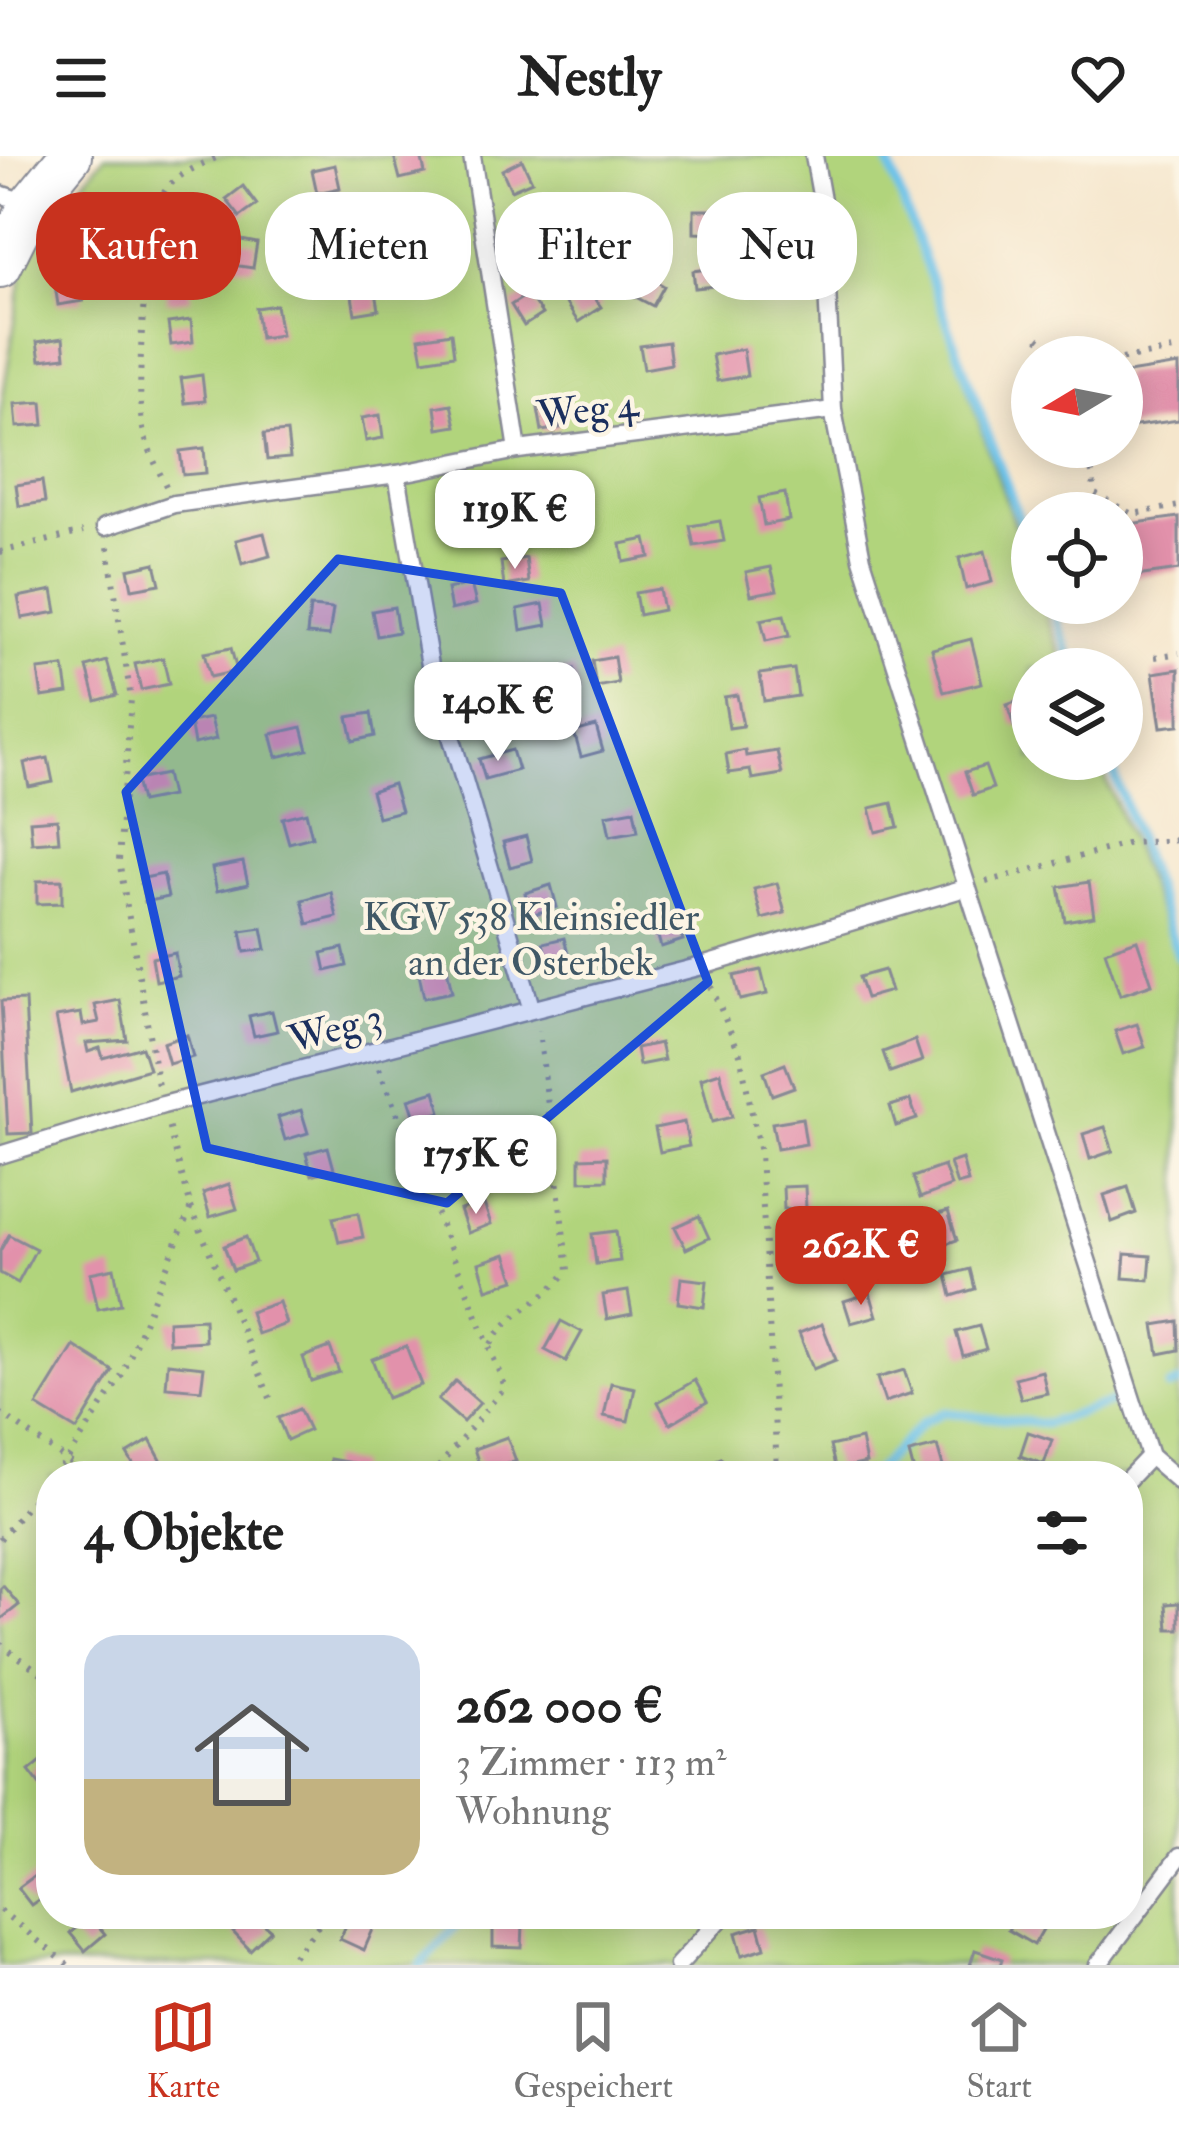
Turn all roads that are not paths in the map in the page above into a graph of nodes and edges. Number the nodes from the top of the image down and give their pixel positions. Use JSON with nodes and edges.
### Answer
{"nodes":[{"id":1,"x":70,"y":156,"type":"edge"},
{"id":2,"x":472,"y":156,"type":"edge"},
{"id":3,"x":814,"y":156,"type":"edge"},
{"id":4,"x":16,"y":199,"type":"edge"},
{"id":5,"x":0,"y":266,"type":"edge"},
{"id":6,"x":833,"y":410,"type":"junction"},
{"id":7,"x":518,"y":450,"type":"junction"},
{"id":8,"x":397,"y":473,"type":"junction"},
{"id":9,"x":105,"y":527,"type":"road end"},
{"id":10,"x":965,"y":888,"type":"junction"},
{"id":11,"x":531,"y":1007,"type":"junction"},
{"id":12,"x":0,"y":1155,"type":"edge"},
{"id":13,"x":1150,"y":1456,"type":"junction"},
{"id":14,"x":1143,"y":1463,"type":"edge"},
{"id":15,"x":1179,"y":1481,"type":"edge"},
{"id":16,"x":1179,"y":1857,"type":"edge"},
{"id":17,"x":1143,"y":1905,"type":"edge"},
{"id":18,"x":711,"y":1929,"type":"edge"},
{"id":19,"x":1125,"y":1929,"type":"edge"},
{"id":20,"x":678,"y":1965,"type":"edge"},
{"id":21,"x":1098,"y":1965,"type":"edge"}],
"edges":[{"from":1,"to":4,"type":"street"},
{"from":2,"to":7,"type":"lane"},
{"from":3,"to":6,"type":"lane"},
{"from":4,"to":5,"type":"street"},
{"from":6,"to":7,"type":"lane","name":"Weg 4"},
{"from":6,"to":10,"type":"lane"},
{"from":7,"to":8,"type":"lane","name":"Weg 4"},
{"from":8,"to":9,"type":"lane","name":"Weg 4"},
{"from":8,"to":11,"type":"lane"},
{"from":10,"to":11,"type":"lane","name":"Weg 3"},
{"from":10,"to":13,"type":"lane"},
{"from":11,"to":12,"type":"lane","name":"Weg 3"},
{"from":13,"to":14,"type":"lane"},
{"from":13,"to":15,"type":"lane"},
{"from":16,"to":17,"type":"lane"},
{"from":18,"to":20,"type":"lane"},
{"from":19,"to":21,"type":"lane"}]}
